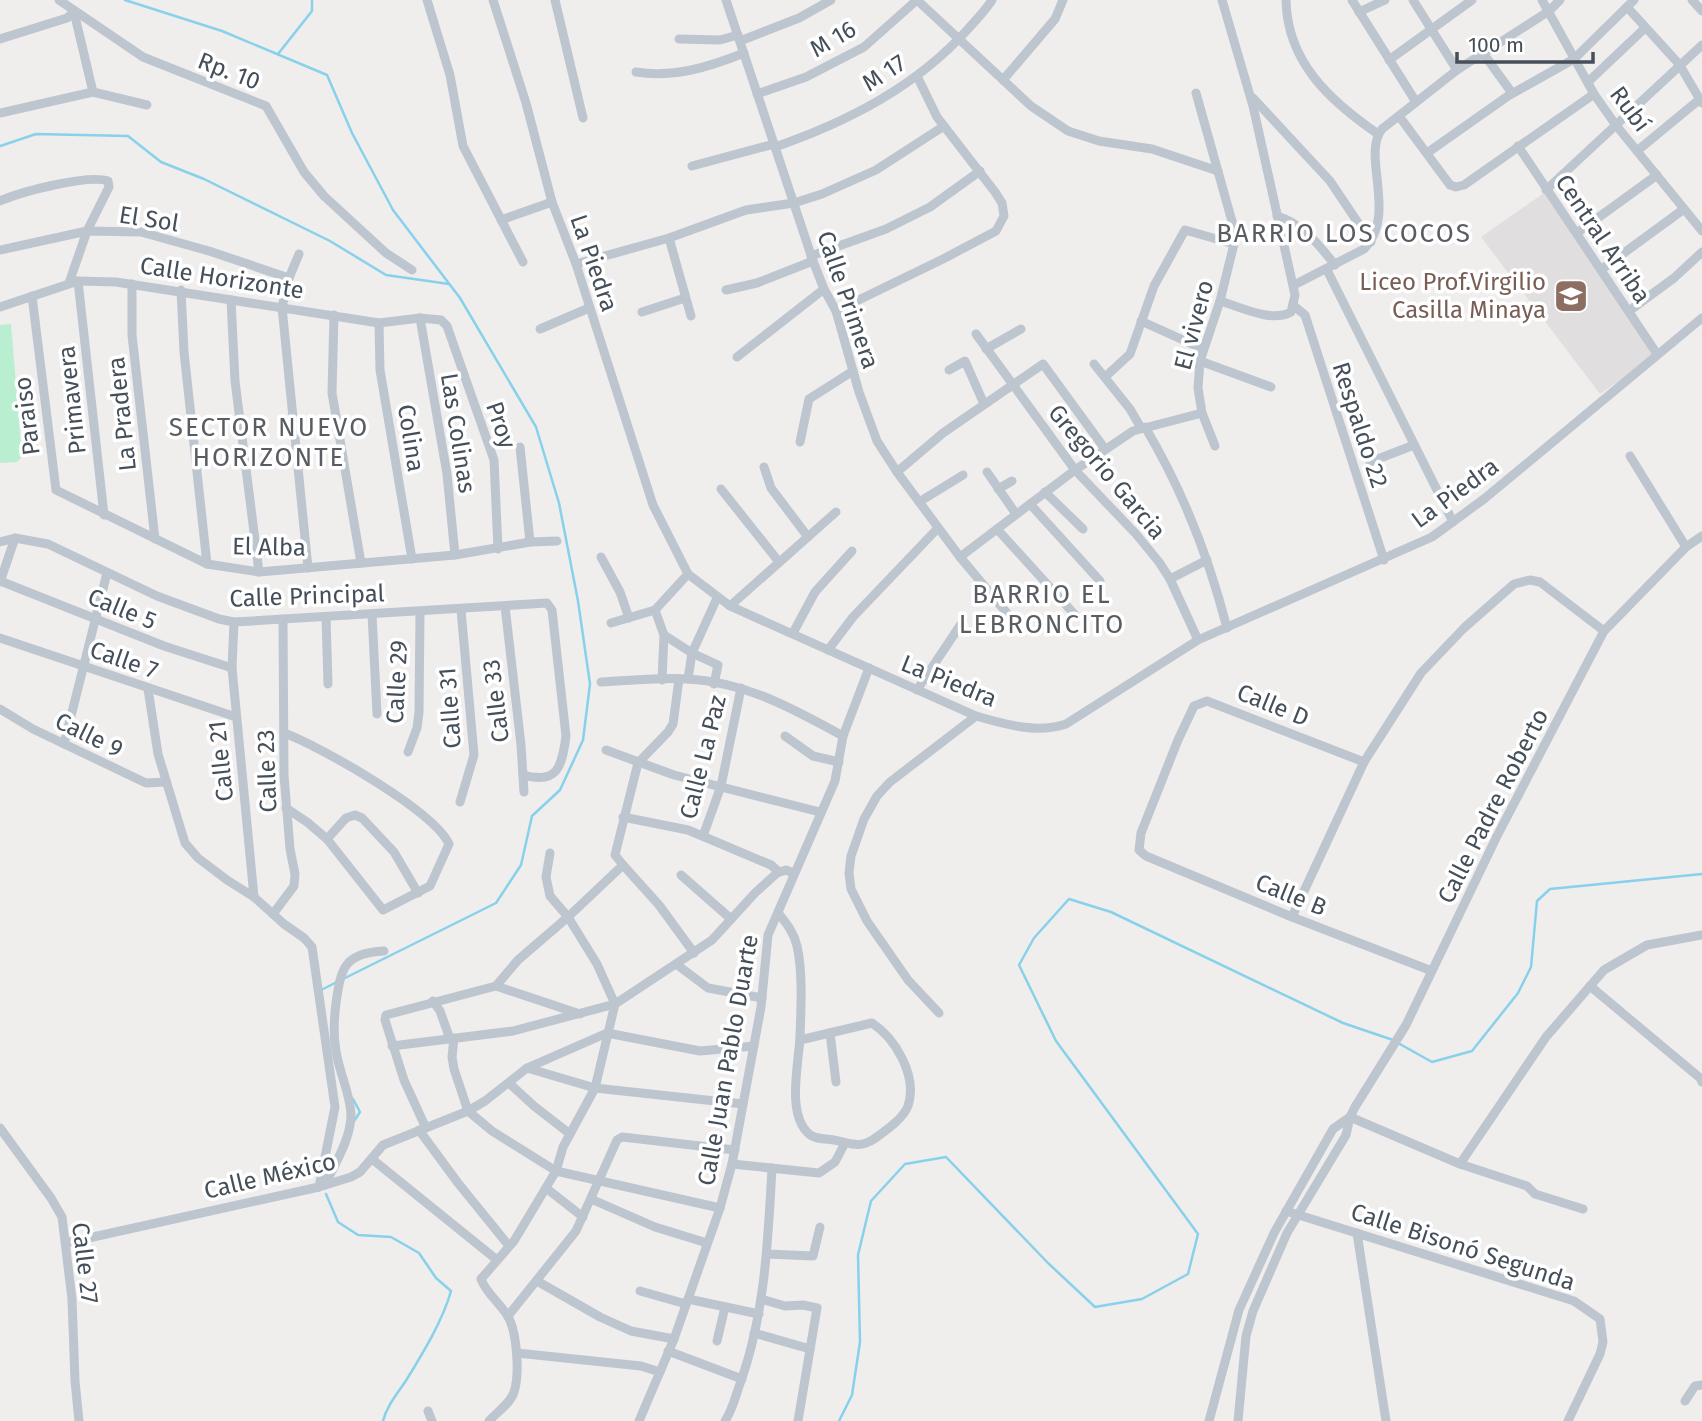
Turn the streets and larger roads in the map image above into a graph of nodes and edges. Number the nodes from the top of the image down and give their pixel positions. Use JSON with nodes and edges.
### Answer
{"nodes":[{"id":1,"x":59,"y":0,"type":"edge"},
{"id":2,"x":427,"y":0,"type":"edge"},
{"id":3,"x":493,"y":0,"type":"edge"},
{"id":4,"x":555,"y":0,"type":"edge"},
{"id":5,"x":726,"y":0,"type":"edge"},
{"id":6,"x":831,"y":0,"type":"edge"},
{"id":7,"x":917,"y":0,"type":"edge"},
{"id":8,"x":992,"y":0,"type":"edge"},
{"id":9,"x":1063,"y":0,"type":"edge"},
{"id":10,"x":1222,"y":0,"type":"edge"},
{"id":11,"x":1286,"y":0,"type":"edge"},
{"id":12,"x":1352,"y":0,"type":"edge"},
{"id":13,"x":1385,"y":0,"type":"edge"},
{"id":14,"x":1413,"y":0,"type":"edge"},
{"id":15,"x":1471,"y":0,"type":"edge"},
{"id":16,"x":1542,"y":0,"type":"edge"},
{"id":17,"x":1560,"y":0,"type":"edge"},
{"id":18,"x":1692,"y":0,"type":"edge"},
{"id":19,"x":1631,"y":4,"type":"edge"},
{"id":20,"x":1549,"y":11,"type":"junction"},
{"id":21,"x":1702,"y":11,"type":"edge"},
{"id":22,"x":74,"y":12,"type":"junction"},
{"id":23,"x":1359,"y":12,"type":"junction"},
{"id":24,"x":1645,"y":28,"type":"junction"},
{"id":25,"x":1432,"y":30,"type":"junction"},
{"id":26,"x":739,"y":38,"type":"junction"},
{"id":27,"x":0,"y":39,"type":"edge"},
{"id":28,"x":679,"y":39,"type":"dead end"},
{"id":29,"x":959,"y":39,"type":"junction"},
{"id":30,"x":1702,"y":45,"type":"edge"},
{"id":31,"x":744,"y":53,"type":"junction"},
{"id":32,"x":1483,"y":53,"type":"junction"},
{"id":33,"x":1574,"y":59,"type":"junction"},
{"id":34,"x":1389,"y":60,"type":"junction"},
{"id":35,"x":1679,"y":64,"type":"junction"},
{"id":36,"x":1457,"y":70,"type":"junction"},
{"id":37,"x":636,"y":72,"type":"dead end"},
{"id":38,"x":917,"y":76,"type":"junction"},
{"id":39,"x":1003,"y":80,"type":"junction"},
{"id":40,"x":1588,"y":82,"type":"junction"},
{"id":41,"x":93,"y":92,"type":"junction"},
{"id":42,"x":1196,"y":93,"type":"dead end"},
{"id":43,"x":1512,"y":93,"type":"junction"},
{"id":44,"x":757,"y":94,"type":"junction"},
{"id":45,"x":1250,"y":94,"type":"junction"},
{"id":46,"x":1594,"y":94,"type":"junction"},
{"id":47,"x":1701,"y":101,"type":"edge"},
{"id":48,"x":1416,"y":102,"type":"junction"},
{"id":49,"x":147,"y":105,"type":"dead end"},
{"id":50,"x":0,"y":113,"type":"edge"},
{"id":51,"x":1399,"y":116,"type":"junction"},
{"id":52,"x":583,"y":118,"type":"dead end"},
{"id":53,"x":1615,"y":124,"type":"junction"},
{"id":54,"x":944,"y":125,"type":"junction"},
{"id":55,"x":1378,"y":134,"type":"junction"},
{"id":56,"x":775,"y":145,"type":"junction"},
{"id":57,"x":1518,"y":146,"type":"junction"},
{"id":58,"x":1637,"y":151,"type":"junction"},
{"id":59,"x":1427,"y":153,"type":"junction"},
{"id":60,"x":692,"y":166,"type":"dead end"},
{"id":61,"x":980,"y":171,"type":"junction"},
{"id":62,"x":1218,"y":171,"type":"junction"},
{"id":63,"x":1657,"y":176,"type":"junction"},
{"id":64,"x":1546,"y":190,"type":"junction"},
{"id":65,"x":0,"y":201,"type":"edge"},
{"id":66,"x":552,"y":202,"type":"junction"},
{"id":67,"x":794,"y":203,"type":"junction"},
{"id":68,"x":1684,"y":209,"type":"junction"},
{"id":69,"x":1277,"y":216,"type":"junction"},
{"id":70,"x":501,"y":219,"type":"junction"},
{"id":71,"x":87,"y":231,"type":"junction"},
{"id":72,"x":1702,"y":231,"type":"edge"},
{"id":73,"x":1577,"y":233,"type":"junction"},
{"id":74,"x":668,"y":239,"type":"junction"},
{"id":75,"x":1371,"y":242,"type":"junction"},
{"id":76,"x":1234,"y":244,"type":"junction"},
{"id":77,"x":0,"y":250,"type":"edge"},
{"id":78,"x":1702,"y":252,"type":"edge"},
{"id":79,"x":299,"y":254,"type":"dead end"},
{"id":80,"x":812,"y":259,"type":"junction"},
{"id":81,"x":523,"y":262,"type":"dead end"},
{"id":82,"x":576,"y":264,"type":"junction"},
{"id":83,"x":1331,"y":267,"type":"junction"},
{"id":84,"x":1602,"y":269,"type":"junction"},
{"id":85,"x":412,"y":270,"type":"dead end"},
{"id":86,"x":289,"y":278,"type":"junction"},
{"id":87,"x":73,"y":282,"type":"junction"},
{"id":88,"x":132,"y":284,"type":"junction"},
{"id":89,"x":1294,"y":285,"type":"junction"},
{"id":90,"x":824,"y":289,"type":"junction"},
{"id":91,"x":181,"y":290,"type":"junction"},
{"id":92,"x":726,"y":290,"type":"dead end"},
{"id":93,"x":32,"y":296,"type":"junction"},
{"id":94,"x":685,"y":298,"type":"junction"},
{"id":95,"x":230,"y":300,"type":"junction"},
{"id":96,"x":1220,"y":300,"type":"junction"},
{"id":97,"x":1294,"y":306,"type":"junction"},
{"id":98,"x":0,"y":307,"type":"edge"},
{"id":99,"x":282,"y":307,"type":"junction"},
{"id":100,"x":589,"y":308,"type":"junction"},
{"id":101,"x":1629,"y":311,"type":"junction"},
{"id":102,"x":642,"y":312,"type":"dead end"},
{"id":103,"x":836,"y":312,"type":"junction"},
{"id":104,"x":334,"y":315,"type":"junction"},
{"id":105,"x":691,"y":316,"type":"dead end"},
{"id":106,"x":420,"y":318,"type":"junction"},
{"id":107,"x":1702,"y":318,"type":"edge"},
{"id":108,"x":441,"y":320,"type":"joint"},
{"id":109,"x":1141,"y":321,"type":"junction"},
{"id":110,"x":379,"y":323,"type":"junction"},
{"id":111,"x":541,"y":329,"type":"dead end"},
{"id":112,"x":1021,"y":329,"type":"dead end"},
{"id":113,"x":976,"y":334,"type":"dead end"},
{"id":114,"x":1203,"y":348,"type":"junction"},
{"id":115,"x":986,"y":349,"type":"junction"},
{"id":116,"x":1657,"y":354,"type":"junction"},
{"id":117,"x":737,"y":357,"type":"dead end"},
{"id":118,"x":1200,"y":360,"type":"junction"},
{"id":119,"x":1094,"y":364,"type":"dead end"},
{"id":120,"x":949,"y":370,"type":"dead end"},
{"id":121,"x":853,"y":371,"type":"junction"},
{"id":122,"x":1105,"y":377,"type":"junction"},
{"id":123,"x":1012,"y":386,"type":"junction"},
{"id":124,"x":1271,"y":387,"type":"dead end"},
{"id":125,"x":984,"y":404,"type":"junction"},
{"id":126,"x":1202,"y":413,"type":"junction"},
{"id":127,"x":1143,"y":427,"type":"junction"},
{"id":128,"x":800,"y":442,"type":"dead end"},
{"id":129,"x":1414,"y":445,"type":"junction"},
{"id":130,"x":1215,"y":446,"type":"dead end"},
{"id":131,"x":520,"y":447,"type":"dead end"},
{"id":132,"x":1105,"y":449,"type":"junction"},
{"id":133,"x":1630,"y":456,"type":"dead end"},
{"id":134,"x":1370,"y":462,"type":"dead end"},
{"id":135,"x":764,"y":467,"type":"dead end"},
{"id":136,"x":1074,"y":470,"type":"junction"},
{"id":137,"x":897,"y":472,"type":"junction"},
{"id":138,"x":987,"y":472,"type":"dead end"},
{"id":139,"x":963,"y":475,"type":"dead end"},
{"id":140,"x":1012,"y":481,"type":"dead end"},
{"id":141,"x":721,"y":489,"type":"dead end"},
{"id":142,"x":998,"y":489,"type":"junction"},
{"id":143,"x":56,"y":490,"type":"joint"},
{"id":144,"x":1045,"y":492,"type":"junction"},
{"id":145,"x":919,"y":502,"type":"junction"},
{"id":146,"x":1030,"y":504,"type":"junction"},
{"id":147,"x":836,"y":512,"type":"dead end"},
{"id":148,"x":1016,"y":514,"type":"junction"},
{"id":149,"x":104,"y":515,"type":"junction"},
{"id":150,"x":1453,"y":522,"type":"junction"},
{"id":151,"x":938,"y":528,"type":"junction"},
{"id":152,"x":997,"y":529,"type":"junction"},
{"id":153,"x":1083,"y":529,"type":"dead end"},
{"id":154,"x":1702,"y":536,"type":"edge"},
{"id":155,"x":808,"y":537,"type":"junction"},
{"id":156,"x":15,"y":538,"type":"junction"},
{"id":157,"x":155,"y":539,"type":"junction"},
{"id":158,"x":557,"y":541,"type":"dead end"},
{"id":159,"x":0,"y":542,"type":"edge"},
{"id":160,"x":530,"y":542,"type":"junction"},
{"id":161,"x":1686,"y":547,"type":"junction"},
{"id":162,"x":498,"y":549,"type":"junction"},
{"id":163,"x":852,"y":551,"type":"dead end"},
{"id":164,"x":454,"y":555,"type":"junction"},
{"id":165,"x":601,"y":557,"type":"dead end"},
{"id":166,"x":960,"y":557,"type":"junction"},
{"id":167,"x":412,"y":559,"type":"junction"},
{"id":168,"x":1207,"y":559,"type":"junction"},
{"id":169,"x":1384,"y":560,"type":"junction"},
{"id":170,"x":779,"y":562,"type":"junction"},
{"id":171,"x":361,"y":563,"type":"junction"},
{"id":172,"x":207,"y":564,"type":"junction"},
{"id":173,"x":308,"y":568,"type":"junction"},
{"id":174,"x":259,"y":572,"type":"junction"},
{"id":175,"x":107,"y":573,"type":"junction"},
{"id":176,"x":688,"y":574,"type":"junction"},
{"id":177,"x":1170,"y":579,"type":"junction"},
{"id":178,"x":0,"y":581,"type":"edge"},
{"id":179,"x":1100,"y":581,"type":"dead end"},
{"id":180,"x":717,"y":598,"type":"junction"},
{"id":181,"x":505,"y":606,"type":"junction"},
{"id":182,"x":730,"y":606,"type":"junction"},
{"id":183,"x":461,"y":610,"type":"junction"},
{"id":184,"x":655,"y":610,"type":"junction"},
{"id":185,"x":420,"y":612,"type":"junction"},
{"id":186,"x":372,"y":614,"type":"junction"},
{"id":187,"x":326,"y":617,"type":"junction"},
{"id":188,"x":1076,"y":617,"type":"dead end"},
{"id":189,"x":94,"y":618,"type":"junction"},
{"id":190,"x":629,"y":618,"type":"junction"},
{"id":191,"x":1012,"y":618,"type":"dead end"},
{"id":192,"x":283,"y":619,"type":"junction"},
{"id":193,"x":963,"y":621,"type":"dead end"},
{"id":194,"x":234,"y":622,"type":"junction"},
{"id":195,"x":611,"y":623,"type":"dead end"},
{"id":196,"x":1227,"y":628,"type":"junction"},
{"id":197,"x":1604,"y":631,"type":"junction"},
{"id":198,"x":793,"y":633,"type":"junction"},
{"id":199,"x":664,"y":635,"type":"junction"},
{"id":200,"x":0,"y":638,"type":"edge"},
{"id":201,"x":1198,"y":640,"type":"junction"},
{"id":202,"x":828,"y":650,"type":"junction"},
{"id":203,"x":692,"y":653,"type":"junction"},
{"id":204,"x":85,"y":667,"type":"junction"},
{"id":205,"x":232,"y":668,"type":"junction"},
{"id":206,"x":869,"y":668,"type":"junction"},
{"id":207,"x":684,"y":679,"type":"junction"},
{"id":208,"x":662,"y":680,"type":"junction"},
{"id":209,"x":601,"y":682,"type":"dead end"},
{"id":210,"x":328,"y":684,"type":"dead end"},
{"id":211,"x":714,"y":684,"type":"junction"},
{"id":212,"x":741,"y":688,"type":"junction"},
{"id":213,"x":148,"y":689,"type":"junction"},
{"id":214,"x":917,"y":690,"type":"junction"},
{"id":215,"x":0,"y":709,"type":"edge"},
{"id":216,"x":377,"y":713,"type":"dead end"},
{"id":217,"x":976,"y":716,"type":"junction"},
{"id":218,"x":236,"y":717,"type":"junction"},
{"id":219,"x":284,"y":733,"type":"junction"},
{"id":220,"x":785,"y":736,"type":"dead end"},
{"id":221,"x":843,"y":736,"type":"junction"},
{"id":222,"x":64,"y":744,"type":"junction"},
{"id":223,"x":606,"y":750,"type":"dead end"},
{"id":224,"x":408,"y":752,"type":"dead end"},
{"id":225,"x":839,"y":762,"type":"junction"},
{"id":226,"x":1364,"y":762,"type":"junction"},
{"id":227,"x":638,"y":764,"type":"junction"},
{"id":228,"x":523,"y":775,"type":"junction"},
{"id":229,"x":166,"y":782,"type":"junction"},
{"id":230,"x":721,"y":786,"type":"junction"},
{"id":231,"x":524,"y":792,"type":"dead end"},
{"id":232,"x":460,"y":802,"type":"dead end"},
{"id":233,"x":286,"y":808,"type":"junction"},
{"id":234,"x":820,"y":812,"type":"junction"},
{"id":235,"x":623,"y":817,"type":"junction"},
{"id":236,"x":703,"y":836,"type":"junction"},
{"id":237,"x":327,"y":839,"type":"junction"},
{"id":238,"x":1139,"y":849,"type":"joint"},
{"id":239,"x":550,"y":853,"type":"dead end"},
{"id":240,"x":623,"y":864,"type":"junction"},
{"id":241,"x":779,"y":872,"type":"junction"},
{"id":242,"x":793,"y":873,"type":"junction"},
{"id":243,"x":681,"y":875,"type":"dead end"},
{"id":244,"x":418,"y":892,"type":"junction"},
{"id":245,"x":254,"y":897,"type":"junction"},
{"id":246,"x":273,"y":914,"type":"junction"},
{"id":247,"x":779,"y":914,"type":"junction"},
{"id":248,"x":568,"y":917,"type":"junction"},
{"id":249,"x":1292,"y":917,"type":"junction"},
{"id":250,"x":731,"y":919,"type":"junction"},
{"id":251,"x":1702,"y":935,"type":"edge"},
{"id":252,"x":384,"y":951,"type":"dead end"},
{"id":253,"x":694,"y":953,"type":"junction"},
{"id":254,"x":676,"y":964,"type":"junction"},
{"id":255,"x":1432,"y":971,"type":"junction"},
{"id":256,"x":496,"y":986,"type":"junction"},
{"id":257,"x":1590,"y":986,"type":"junction"},
{"id":258,"x":762,"y":998,"type":"junction"},
{"id":259,"x":433,"y":1002,"type":"junction"},
{"id":260,"x":615,"y":1004,"type":"junction"},
{"id":261,"x":939,"y":1013,"type":"dead end"},
{"id":262,"x":581,"y":1015,"type":"junction"},
{"id":263,"x":607,"y":1032,"type":"junction"},
{"id":264,"x":830,"y":1033,"type":"junction"},
{"id":265,"x":452,"y":1039,"type":"junction"},
{"id":266,"x":800,"y":1040,"type":"junction"},
{"id":267,"x":392,"y":1046,"type":"junction"},
{"id":268,"x":754,"y":1046,"type":"junction"},
{"id":269,"x":527,"y":1068,"type":"junction"},
{"id":270,"x":1701,"y":1079,"type":"edge"},
{"id":271,"x":836,"y":1082,"type":"dead end"},
{"id":272,"x":509,"y":1083,"type":"junction"},
{"id":273,"x":595,"y":1087,"type":"junction"},
{"id":274,"x":743,"y":1104,"type":"junction"},
{"id":275,"x":468,"y":1111,"type":"junction"},
{"id":276,"x":1350,"y":1117,"type":"junction"},
{"id":277,"x":0,"y":1128,"type":"edge"},
{"id":278,"x":422,"y":1129,"type":"junction"},
{"id":279,"x":570,"y":1134,"type":"junction"},
{"id":280,"x":845,"y":1143,"type":"junction"},
{"id":281,"x":735,"y":1150,"type":"junction"},
{"id":282,"x":372,"y":1159,"type":"junction"},
{"id":283,"x":732,"y":1164,"type":"junction"},
{"id":284,"x":1460,"y":1164,"type":"junction"},
{"id":285,"x":772,"y":1168,"type":"junction"},
{"id":286,"x":556,"y":1171,"type":"junction"},
{"id":287,"x":598,"y":1182,"type":"junction"},
{"id":288,"x":324,"y":1185,"type":"junction"},
{"id":289,"x":546,"y":1188,"type":"junction"},
{"id":290,"x":592,"y":1199,"type":"junction"},
{"id":291,"x":720,"y":1208,"type":"junction"},
{"id":292,"x":1583,"y":1209,"type":"dead end"},
{"id":293,"x":1286,"y":1211,"type":"junction"},
{"id":294,"x":1298,"y":1214,"type":"junction"},
{"id":295,"x":583,"y":1217,"type":"junction"},
{"id":296,"x":820,"y":1227,"type":"dead end"},
{"id":297,"x":1356,"y":1233,"type":"junction"},
{"id":298,"x":66,"y":1242,"type":"junction"},
{"id":299,"x":707,"y":1243,"type":"junction"},
{"id":300,"x":509,"y":1246,"type":"junction"},
{"id":301,"x":767,"y":1254,"type":"junction"},
{"id":302,"x":497,"y":1260,"type":"junction"},
{"id":303,"x":537,"y":1281,"type":"junction"},
{"id":304,"x":640,"y":1291,"type":"dead end"},
{"id":305,"x":761,"y":1299,"type":"junction"},
{"id":306,"x":687,"y":1301,"type":"junction"},
{"id":307,"x":724,"y":1307,"type":"junction"},
{"id":308,"x":759,"y":1314,"type":"junction"},
{"id":309,"x":508,"y":1316,"type":"junction"},
{"id":310,"x":754,"y":1333,"type":"junction"},
{"id":311,"x":674,"y":1339,"type":"junction"},
{"id":312,"x":717,"y":1341,"type":"dead end"},
{"id":313,"x":810,"y":1349,"type":"junction"},
{"id":314,"x":668,"y":1351,"type":"junction"},
{"id":315,"x":517,"y":1353,"type":"junction"},
{"id":316,"x":660,"y":1372,"type":"junction"},
{"id":317,"x":742,"y":1379,"type":"junction"},
{"id":318,"x":1702,"y":1385,"type":"edge"},
{"id":319,"x":1685,"y":1401,"type":"dead end"},
{"id":320,"x":428,"y":1411,"type":"dead end"},
{"id":321,"x":79,"y":1421,"type":"edge"},
{"id":322,"x":432,"y":1421,"type":"edge"},
{"id":323,"x":489,"y":1421,"type":"edge"},
{"id":324,"x":639,"y":1421,"type":"edge"},
{"id":325,"x":725,"y":1421,"type":"edge"},
{"id":326,"x":798,"y":1421,"type":"edge"},
{"id":327,"x":1209,"y":1421,"type":"edge"},
{"id":328,"x":1238,"y":1421,"type":"edge"},
{"id":329,"x":1386,"y":1421,"type":"edge"},
{"id":330,"x":1568,"y":1421,"type":"edge"}],
"edges":[{"from":1,"to":22,"type":"street","name":"Rp. 10"},
{"from":2,"to":70,"type":"street"},
{"from":3,"to":66,"type":"street","name":"La Piedra"},
{"from":4,"to":52,"type":"street"},
{"from":5,"to":26,"type":"street","name":"Calle Primera"},
{"from":6,"to":26,"type":"street"},
{"from":7,"to":29,"type":"street"},
{"from":7,"to":44,"type":"street","name":"M 16"},
{"from":8,"to":29,"type":"street","name":"M 17"},
{"from":9,"to":39,"type":"street"},
{"from":10,"to":45,"type":"street"},
{"from":11,"to":55,"type":"street"},
{"from":12,"to":23,"type":"street"},
{"from":13,"to":23,"type":"street"},
{"from":14,"to":25,"type":"street"},
{"from":15,"to":25,"type":"street"},
{"from":16,"to":20,"type":"street","name":"Rubí"},
{"from":17,"to":20,"type":"street"},
{"from":18,"to":21,"type":"street"},
{"from":19,"to":24,"type":"street"},
{"from":19,"to":33,"type":"street"},
{"from":20,"to":32,"type":"street"},
{"from":20,"to":33,"type":"street","name":"Rubí"},
{"from":22,"to":27,"type":"street"},
{"from":22,"to":41,"type":"street"},
{"from":22,"to":85,"type":"street","name":"Rp. 10"},
{"from":23,"to":34,"type":"street"},
{"from":24,"to":35,"type":"street"},
{"from":24,"to":40,"type":"street"},
{"from":25,"to":34,"type":"street"},
{"from":25,"to":36,"type":"street"},
{"from":26,"to":28,"type":"street"},
{"from":26,"to":31,"type":"street","name":"Calle Primera"},
{"from":29,"to":38,"type":"street","name":"M 17"},
{"from":29,"to":39,"type":"street"},
{"from":30,"to":35,"type":"street"},
{"from":31,"to":37,"type":"street"},
{"from":31,"to":44,"type":"street","name":"Calle Primera"},
{"from":32,"to":36,"type":"street"},
{"from":32,"to":43,"type":"street"},
{"from":33,"to":40,"type":"street","name":"Rubí"},
{"from":33,"to":43,"type":"street"},
{"from":34,"to":48,"type":"street"},
{"from":35,"to":47,"type":"street"},
{"from":35,"to":53,"type":"street"},
{"from":36,"to":48,"type":"street"},
{"from":38,"to":54,"type":"street"},
{"from":38,"to":56,"type":"street","name":"M 17"},
{"from":39,"to":62,"type":"street"},
{"from":40,"to":46,"type":"street","name":"Rubí"},
{"from":41,"to":49,"type":"street"},
{"from":41,"to":50,"type":"street"},
{"from":42,"to":62,"type":"street","name":"El vivero"},
{"from":43,"to":59,"type":"street"},
{"from":44,"to":56,"type":"street","name":"Calle Primera"},
{"from":45,"to":69,"type":"street"},
{"from":45,"to":75,"type":"street"},
{"from":46,"to":53,"type":"street","name":"Rubí"},
{"from":46,"to":57,"type":"street"},
{"from":47,"to":58,"type":"street"},
{"from":48,"to":51,"type":"street"},
{"from":51,"to":55,"type":"street"},
{"from":51,"to":59,"type":"street"},
{"from":53,"to":58,"type":"street","name":"Rubí"},
{"from":53,"to":64,"type":"street"},
{"from":54,"to":61,"type":"street"},
{"from":54,"to":67,"type":"street"},
{"from":55,"to":75,"type":"street"},
{"from":56,"to":60,"type":"street","name":"M 17"},
{"from":56,"to":67,"type":"street","name":"Calle Primera"},
{"from":57,"to":59,"type":"street"},
{"from":57,"to":64,"type":"street","name":"Central Arriba"},
{"from":58,"to":63,"type":"street","name":"Rubí"},
{"from":61,"to":80,"type":"street"},
{"from":61,"to":103,"type":"street"},
{"from":62,"to":76,"type":"street","name":"El vivero"},
{"from":63,"to":68,"type":"street","name":"Rubí"},
{"from":63,"to":73,"type":"street"},
{"from":64,"to":73,"type":"street","name":"Central Arriba"},
{"from":65,"to":71,"type":"street"},
{"from":66,"to":70,"type":"street"},
{"from":66,"to":82,"type":"street","name":"La Piedra"},
{"from":67,"to":74,"type":"street"},
{"from":67,"to":80,"type":"street","name":"Calle Primera"},
{"from":68,"to":72,"type":"street","name":"Rubí"},
{"from":68,"to":84,"type":"street"},
{"from":69,"to":83,"type":"street"},
{"from":69,"to":89,"type":"street"},
{"from":70,"to":81,"type":"street"},
{"from":71,"to":77,"type":"street","name":"El Sol"},
{"from":71,"to":86,"type":"street","name":"El Sol"},
{"from":71,"to":87,"type":"street"},
{"from":73,"to":84,"type":"street","name":"Central Arriba"},
{"from":74,"to":82,"type":"street"},
{"from":74,"to":94,"type":"street"},
{"from":75,"to":83,"type":"street"},
{"from":76,"to":96,"type":"street","name":"El vivero"},
{"from":76,"to":109,"type":"street"},
{"from":78,"to":101,"type":"street"},
{"from":79,"to":86,"type":"street"},
{"from":80,"to":90,"type":"street","name":"Calle Primera"},
{"from":80,"to":92,"type":"street"},
{"from":82,"to":100,"type":"street","name":"La Piedra"},
{"from":83,"to":89,"type":"street"},
{"from":83,"to":129,"type":"street"},
{"from":84,"to":101,"type":"street","name":"Central Arriba"},
{"from":86,"to":99,"type":"street"},
{"from":87,"to":88,"type":"street","name":"Calle Horizonte"},
{"from":87,"to":93,"type":"street","name":"Calle Horizonte"},
{"from":87,"to":149,"type":"street","name":"Primavera"},
{"from":88,"to":91,"type":"street","name":"Calle Horizonte"},
{"from":88,"to":157,"type":"street","name":"La Pradera"},
{"from":89,"to":97,"type":"street"},
{"from":90,"to":103,"type":"street","name":"Calle Primera"},
{"from":90,"to":117,"type":"street"},
{"from":91,"to":95,"type":"street","name":"Calle Horizonte"},
{"from":91,"to":172,"type":"street"},
{"from":93,"to":98,"type":"street","name":"Calle Horizonte"},
{"from":93,"to":143,"type":"street","name":"Paraiso"},
{"from":94,"to":102,"type":"street"},
{"from":94,"to":105,"type":"street"},
{"from":95,"to":99,"type":"street","name":"Calle Horizonte"},
{"from":95,"to":174,"type":"street"},
{"from":96,"to":97,"type":"street"},
{"from":96,"to":114,"type":"street","name":"El vivero"},
{"from":97,"to":169,"type":"street","name":"Respaldo 22"},
{"from":99,"to":104,"type":"street","name":"Calle Horizonte"},
{"from":99,"to":173,"type":"street"},
{"from":100,"to":111,"type":"street"},
{"from":100,"to":176,"type":"street","name":"La Piedra"},
{"from":101,"to":116,"type":"street","name":"Central Arriba"},
{"from":103,"to":121,"type":"street","name":"Calle Primera"},
{"from":104,"to":110,"type":"street","name":"Calle Horizonte"},
{"from":104,"to":171,"type":"street"},
{"from":106,"to":108,"type":"street","name":"Calle Horizonte"},
{"from":106,"to":110,"type":"street","name":"Calle Horizonte"},
{"from":106,"to":164,"type":"street","name":"Las Colinas"},
{"from":107,"to":116,"type":"street","name":"La Piedra"},
{"from":108,"to":162,"type":"street","name":"Proy"},
{"from":109,"to":114,"type":"street"},
{"from":109,"to":122,"type":"street"},
{"from":110,"to":167,"type":"street","name":"Colina"},
{"from":112,"to":115,"type":"street"},
{"from":113,"to":115,"type":"street","name":"Gregorio Garcia"},
{"from":114,"to":118,"type":"street","name":"El vivero"},
{"from":115,"to":123,"type":"street","name":"Gregorio Garcia"},
{"from":116,"to":150,"type":"street","name":"La Piedra"},
{"from":118,"to":124,"type":"street"},
{"from":118,"to":126,"type":"street","name":"El vivero"},
{"from":119,"to":122,"type":"street"},
{"from":120,"to":125,"type":"street"},
{"from":121,"to":128,"type":"street"},
{"from":121,"to":137,"type":"street","name":"Calle Primera"},
{"from":122,"to":127,"type":"street"},
{"from":123,"to":125,"type":"street"},
{"from":123,"to":132,"type":"street"},
{"from":123,"to":136,"type":"street","name":"Gregorio Garcia"},
{"from":125,"to":137,"type":"street"},
{"from":126,"to":127,"type":"street"},
{"from":126,"to":130,"type":"street","name":"El vivero"},
{"from":127,"to":132,"type":"street"},
{"from":127,"to":168,"type":"street"},
{"from":129,"to":134,"type":"street"},
{"from":129,"to":150,"type":"street"},
{"from":131,"to":160,"type":"street"},
{"from":132,"to":136,"type":"street"},
{"from":133,"to":161,"type":"street"},
{"from":135,"to":155,"type":"street"},
{"from":136,"to":144,"type":"street"},
{"from":136,"to":177,"type":"street","name":"Gregorio Garcia"},
{"from":137,"to":145,"type":"street","name":"Calle Primera"},
{"from":138,"to":142,"type":"street"},
{"from":139,"to":145,"type":"street"},
{"from":140,"to":142,"type":"street"},
{"from":141,"to":170,"type":"street"},
{"from":142,"to":148,"type":"street"},
{"from":143,"to":149,"type":"street","name":"El Alba"},
{"from":144,"to":146,"type":"street"},
{"from":144,"to":153,"type":"street"},
{"from":145,"to":151,"type":"street","name":"Calle Primera"},
{"from":146,"to":148,"type":"street"},
{"from":146,"to":179,"type":"street"},
{"from":147,"to":155,"type":"street"},
{"from":148,"to":152,"type":"street"},
{"from":149,"to":157,"type":"street","name":"El Alba"},
{"from":150,"to":169,"type":"street","name":"La Piedra"},
{"from":151,"to":166,"type":"street","name":"Calle Primera"},
{"from":151,"to":202,"type":"street"},
{"from":152,"to":166,"type":"street"},
{"from":152,"to":188,"type":"street"},
{"from":154,"to":161,"type":"street","name":"Calle Padre Roberto"},
{"from":155,"to":170,"type":"street"},
{"from":156,"to":159,"type":"street","name":"Calle Principal"},
{"from":156,"to":175,"type":"street","name":"Calle Principal"},
{"from":156,"to":178,"type":"street"},
{"from":157,"to":172,"type":"street","name":"El Alba"},
{"from":158,"to":160,"type":"street","name":"El Alba"},
{"from":160,"to":162,"type":"street","name":"El Alba"},
{"from":161,"to":197,"type":"street","name":"Calle Padre Roberto"},
{"from":162,"to":164,"type":"street","name":"El Alba"},
{"from":163,"to":198,"type":"street"},
{"from":164,"to":167,"type":"street","name":"El Alba"},
{"from":165,"to":190,"type":"street"},
{"from":166,"to":191,"type":"street","name":"Calle Primera"},
{"from":167,"to":171,"type":"street","name":"El Alba"},
{"from":168,"to":177,"type":"street"},
{"from":168,"to":196,"type":"street"},
{"from":169,"to":196,"type":"street","name":"La Piedra"},
{"from":170,"to":182,"type":"street"},
{"from":171,"to":173,"type":"street","name":"El Alba"},
{"from":172,"to":174,"type":"street","name":"El Alba"},
{"from":173,"to":174,"type":"street","name":"El Alba"},
{"from":175,"to":189,"type":"street"},
{"from":175,"to":194,"type":"street","name":"Calle Principal"},
{"from":176,"to":180,"type":"street","name":"La Piedra"},
{"from":176,"to":184,"type":"street"},
{"from":177,"to":201,"type":"street","name":"Gregorio Garcia"},
{"from":178,"to":189,"type":"street","name":"Calle 5"},
{"from":180,"to":182,"type":"street","name":"La Piedra"},
{"from":180,"to":203,"type":"street"},
{"from":181,"to":183,"type":"street","name":"Calle Principal"},
{"from":181,"to":228,"type":"street","name":"Calle 33"},
{"from":181,"to":228,"type":"street","name":"Calle Principal"},
{"from":182,"to":198,"type":"street","name":"La Piedra"},
{"from":183,"to":185,"type":"street","name":"Calle Principal"},
{"from":183,"to":232,"type":"street","name":"Calle 31"},
{"from":184,"to":190,"type":"street"},
{"from":184,"to":199,"type":"street"},
{"from":185,"to":186,"type":"street","name":"Calle Principal"},
{"from":185,"to":224,"type":"street","name":"Calle 29"},
{"from":186,"to":187,"type":"street","name":"Calle Principal"},
{"from":186,"to":216,"type":"street"},
{"from":187,"to":192,"type":"street","name":"Calle Principal"},
{"from":187,"to":210,"type":"street"},
{"from":189,"to":204,"type":"street"},
{"from":189,"to":205,"type":"street","name":"Calle 5"},
{"from":190,"to":195,"type":"street"},
{"from":192,"to":194,"type":"street","name":"Calle Principal"},
{"from":192,"to":219,"type":"street","name":"Calle 23"},
{"from":193,"to":214,"type":"street"},
{"from":194,"to":205,"type":"street","name":"Calle 21"},
{"from":196,"to":201,"type":"street","name":"La Piedra"},
{"from":197,"to":226,"type":"street"},
{"from":197,"to":255,"type":"street","name":"Calle Padre Roberto"},
{"from":198,"to":202,"type":"street","name":"La Piedra"},
{"from":199,"to":203,"type":"street"},
{"from":199,"to":208,"type":"street"},
{"from":200,"to":204,"type":"street","name":"Calle 7"},
{"from":201,"to":217,"type":"street","name":"La Piedra"},
{"from":202,"to":206,"type":"street","name":"La Piedra"},
{"from":203,"to":207,"type":"street"},
{"from":203,"to":211,"type":"street"},
{"from":204,"to":213,"type":"street","name":"Calle 7"},
{"from":204,"to":222,"type":"street"},
{"from":205,"to":218,"type":"street","name":"Calle 21"},
{"from":206,"to":214,"type":"street","name":"La Piedra"},
{"from":206,"to":221,"type":"street","name":"Calle Juan Pablo Duarte"},
{"from":207,"to":208,"type":"street"},
{"from":207,"to":211,"type":"street"},
{"from":207,"to":227,"type":"street"},
{"from":208,"to":209,"type":"street"},
{"from":211,"to":212,"type":"street"},
{"from":212,"to":221,"type":"street"},
{"from":212,"to":230,"type":"street","name":"Calle La Paz"},
{"from":213,"to":218,"type":"street","name":"Calle 7"},
{"from":213,"to":229,"type":"street","name":"Calle 9"},
{"from":214,"to":217,"type":"street","name":"La Piedra"},
{"from":215,"to":222,"type":"street","name":"Calle 9"},
{"from":217,"to":261,"type":"street"},
{"from":218,"to":245,"type":"street","name":"Calle 21"},
{"from":219,"to":233,"type":"street","name":"Calle 23"},
{"from":219,"to":244,"type":"street"},
{"from":220,"to":225,"type":"street"},
{"from":221,"to":225,"type":"street","name":"Calle Juan Pablo Duarte"},
{"from":222,"to":229,"type":"street","name":"Calle 9"},
{"from":223,"to":227,"type":"street"},
{"from":225,"to":234,"type":"street","name":"Calle Juan Pablo Duarte"},
{"from":226,"to":238,"type":"street","name":"Calle D"},
{"from":226,"to":249,"type":"street"},
{"from":227,"to":230,"type":"street"},
{"from":227,"to":235,"type":"street"},
{"from":228,"to":231,"type":"street","name":"Calle 33"},
{"from":229,"to":245,"type":"street","name":"Calle 9"},
{"from":230,"to":234,"type":"street"},
{"from":230,"to":236,"type":"street","name":"Calle La Paz"},
{"from":233,"to":237,"type":"street"},
{"from":233,"to":246,"type":"street","name":"Calle 23"},
{"from":234,"to":242,"type":"street","name":"Calle Juan Pablo Duarte"},
{"from":235,"to":236,"type":"street"},
{"from":235,"to":240,"type":"street"},
{"from":236,"to":241,"type":"street"},
{"from":237,"to":244,"type":"street"},
{"from":237,"to":244,"type":"street"},
{"from":238,"to":249,"type":"street","name":"Calle B"},
{"from":239,"to":248,"type":"street"},
{"from":240,"to":248,"type":"street"},
{"from":240,"to":253,"type":"street"},
{"from":241,"to":242,"type":"street"},
{"from":241,"to":250,"type":"street"},
{"from":242,"to":247,"type":"street","name":"Calle Juan Pablo Duarte"},
{"from":243,"to":250,"type":"street"},
{"from":245,"to":246,"type":"street","name":"Calle 9"},
{"from":246,"to":288,"type":"street","name":"Calle 9"},
{"from":247,"to":258,"type":"street","name":"Calle Juan Pablo Duarte"},
{"from":247,"to":266,"type":"street"},
{"from":248,"to":256,"type":"street"},
{"from":248,"to":260,"type":"street"},
{"from":249,"to":255,"type":"street","name":"Calle B"},
{"from":250,"to":253,"type":"street"},
{"from":251,"to":257,"type":"street"},
{"from":252,"to":288,"type":"street"},
{"from":253,"to":254,"type":"street"},
{"from":254,"to":258,"type":"street"},
{"from":254,"to":260,"type":"street"},
{"from":255,"to":276,"type":"street","name":"Calle Padre Roberto"},
{"from":256,"to":259,"type":"street"},
{"from":256,"to":262,"type":"street"},
{"from":257,"to":270,"type":"street"},
{"from":257,"to":284,"type":"street"},
{"from":258,"to":268,"type":"street","name":"Calle Juan Pablo Duarte"},
{"from":259,"to":265,"type":"street"},
{"from":259,"to":267,"type":"street"},
{"from":260,"to":262,"type":"street"},
{"from":260,"to":263,"type":"street"},
{"from":262,"to":265,"type":"street"},
{"from":263,"to":268,"type":"street"},
{"from":263,"to":269,"type":"street","name":"Calle México"},
{"from":263,"to":273,"type":"street"},
{"from":264,"to":266,"type":"street"},
{"from":264,"to":271,"type":"street"},
{"from":264,"to":280,"type":"street"},
{"from":265,"to":267,"type":"street"},
{"from":265,"to":275,"type":"street"},
{"from":266,"to":280,"type":"street"},
{"from":267,"to":278,"type":"street"},
{"from":268,"to":274,"type":"street","name":"Calle Juan Pablo Duarte"},
{"from":269,"to":272,"type":"street","name":"Calle México"},
{"from":269,"to":273,"type":"street"},
{"from":272,"to":275,"type":"street","name":"Calle México"},
{"from":272,"to":279,"type":"street"},
{"from":273,"to":274,"type":"street"},
{"from":273,"to":279,"type":"street"},
{"from":274,"to":281,"type":"street","name":"Calle Juan Pablo Duarte"},
{"from":275,"to":278,"type":"street","name":"Calle México"},
{"from":275,"to":286,"type":"street"},
{"from":276,"to":284,"type":"street"},
{"from":276,"to":293,"type":"street"},
{"from":276,"to":294,"type":"street"},
{"from":277,"to":298,"type":"street","name":"Calle 27"},
{"from":278,"to":282,"type":"street","name":"Calle México"},
{"from":278,"to":300,"type":"street"},
{"from":279,"to":286,"type":"street"},
{"from":280,"to":285,"type":"street"},
{"from":281,"to":283,"type":"street","name":"Calle Juan Pablo Duarte"},
{"from":281,"to":287,"type":"street"},
{"from":282,"to":288,"type":"street","name":"Calle México"},
{"from":282,"to":302,"type":"street"},
{"from":283,"to":285,"type":"street"},
{"from":283,"to":291,"type":"street","name":"Calle Juan Pablo Duarte"},
{"from":284,"to":292,"type":"street"},
{"from":285,"to":301,"type":"street"},
{"from":286,"to":287,"type":"street"},
{"from":286,"to":289,"type":"street"},
{"from":287,"to":290,"type":"street"},
{"from":287,"to":291,"type":"street"},
{"from":288,"to":298,"type":"street","name":"Calle México"},
{"from":289,"to":295,"type":"street"},
{"from":289,"to":300,"type":"street"},
{"from":290,"to":295,"type":"street"},
{"from":290,"to":299,"type":"street"},
{"from":291,"to":299,"type":"street","name":"Calle Juan Pablo Duarte"},
{"from":293,"to":294,"type":"street","name":"Calle Bisonó Segunda"},
{"from":293,"to":327,"type":"street"},
{"from":294,"to":297,"type":"street","name":"Calle Bisonó Segunda"},
{"from":294,"to":328,"type":"street"},
{"from":295,"to":303,"type":"street"},
{"from":296,"to":301,"type":"street"},
{"from":297,"to":329,"type":"street"},
{"from":297,"to":330,"type":"street","name":"Calle Bisonó Segunda"},
{"from":298,"to":321,"type":"street","name":"Calle 27"},
{"from":299,"to":306,"type":"street","name":"Calle Juan Pablo Duarte"},
{"from":300,"to":302,"type":"street"},
{"from":301,"to":305,"type":"street"},
{"from":302,"to":309,"type":"street"},
{"from":303,"to":309,"type":"street"},
{"from":303,"to":311,"type":"street"},
{"from":304,"to":306,"type":"street"},
{"from":305,"to":308,"type":"street"},
{"from":305,"to":313,"type":"street"},
{"from":306,"to":307,"type":"street"},
{"from":306,"to":311,"type":"street","name":"Calle Juan Pablo Duarte"},
{"from":307,"to":308,"type":"street"},
{"from":307,"to":312,"type":"street"},
{"from":308,"to":310,"type":"street"},
{"from":309,"to":315,"type":"street"},
{"from":310,"to":313,"type":"street"},
{"from":310,"to":317,"type":"street"},
{"from":311,"to":314,"type":"street","name":"Calle Juan Pablo Duarte"},
{"from":313,"to":326,"type":"street"},
{"from":314,"to":316,"type":"street","name":"Calle Juan Pablo Duarte"},
{"from":314,"to":317,"type":"street"},
{"from":315,"to":316,"type":"street"},
{"from":315,"to":323,"type":"street"},
{"from":316,"to":324,"type":"street","name":"Calle Juan Pablo Duarte"},
{"from":317,"to":325,"type":"street"},
{"from":318,"to":319,"type":"street"},
{"from":320,"to":322,"type":"street"}]}
